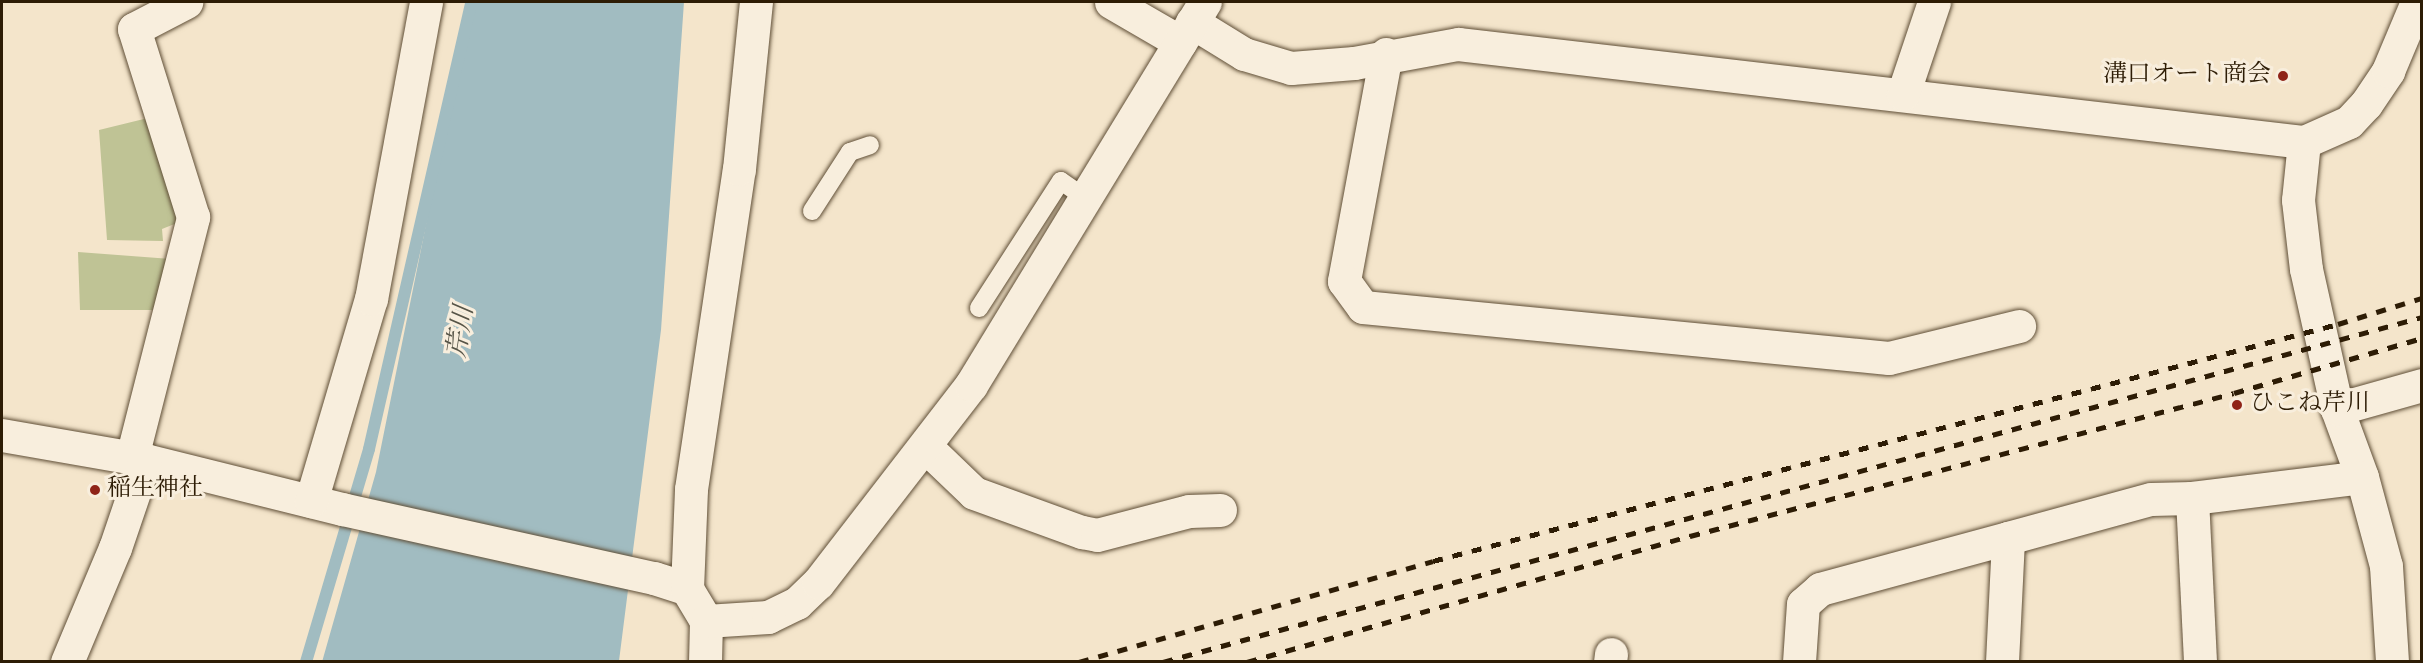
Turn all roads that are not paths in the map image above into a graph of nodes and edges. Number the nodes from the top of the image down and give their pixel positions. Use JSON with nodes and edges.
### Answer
{"nodes":[{"id":1,"x":186,"y":2,"type":"edge"},
{"id":2,"x":426,"y":2,"type":"edge"},
{"id":3,"x":756,"y":2,"type":"edge"},
{"id":4,"x":1112,"y":2,"type":"edge"},
{"id":5,"x":1934,"y":2,"type":"edge"},
{"id":6,"x":2417,"y":2,"type":"edge"},
{"id":7,"x":1192,"y":22,"type":"edge"},
{"id":8,"x":1386,"y":54,"type":"junction"},
{"id":9,"x":1903,"y":94,"type":"junction"},
{"id":10,"x":2304,"y":142,"type":"junction"},
{"id":11,"x":870,"y":144,"type":"dead end"},
{"id":12,"x":1084,"y":197,"type":"junction"},
{"id":13,"x":812,"y":211,"type":"dead end"},
{"id":14,"x":979,"y":308,"type":"dead end"},
{"id":15,"x":2019,"y":326,"type":"dead end"},
{"id":16,"x":2421,"y":385,"type":"edge"},
{"id":17,"x":2337,"y":409,"type":"junction"},
{"id":18,"x":2,"y":435,"type":"edge"},
{"id":19,"x":926,"y":447,"type":"junction"},
{"id":20,"x":139,"y":459,"type":"junction"},
{"id":21,"x":2362,"y":477,"type":"junction"},
{"id":22,"x":2192,"y":498,"type":"junction"},
{"id":23,"x":327,"y":505,"type":"junction"},
{"id":24,"x":1220,"y":510,"type":"dead end"},
{"id":25,"x":2008,"y":538,"type":"junction"},
{"id":26,"x":687,"y":589,"type":"junction"},
{"id":27,"x":706,"y":621,"type":"junction"},
{"id":28,"x":67,"y":662,"type":"edge"},
{"id":29,"x":705,"y":662,"type":"edge"},
{"id":30,"x":1799,"y":662,"type":"edge"},
{"id":31,"x":2002,"y":662,"type":"edge"},
{"id":32,"x":2200,"y":662,"type":"edge"},
{"id":33,"x":2392,"y":662,"type":"edge"}],
"edges":[{"from":1,"to":20,"type":"street"},
{"from":2,"to":23,"type":"street"},
{"from":3,"to":26,"type":"street"},
{"from":4,"to":7,"type":"street"},
{"from":5,"to":9,"type":"street"},
{"from":6,"to":10,"type":"street"},
{"from":7,"to":8,"type":"street"},
{"from":7,"to":12,"type":"street"},
{"from":8,"to":9,"type":"street"},
{"from":8,"to":15,"type":"street"},
{"from":9,"to":10,"type":"street"},
{"from":10,"to":17,"type":"street"},
{"from":11,"to":13,"type":"lane"},
{"from":12,"to":14,"type":"lane"},
{"from":12,"to":19,"type":"street"},
{"from":16,"to":17,"type":"street"},
{"from":17,"to":21,"type":"street"},
{"from":18,"to":20,"type":"street"},
{"from":19,"to":24,"type":"street"},
{"from":19,"to":27,"type":"street"},
{"from":20,"to":23,"type":"street"},
{"from":20,"to":28,"type":"street"},
{"from":21,"to":22,"type":"street"},
{"from":21,"to":33,"type":"street"},
{"from":22,"to":25,"type":"street"},
{"from":22,"to":32,"type":"street"},
{"from":23,"to":26,"type":"street"},
{"from":25,"to":30,"type":"street"},
{"from":25,"to":31,"type":"street"},
{"from":26,"to":27,"type":"street"},
{"from":27,"to":29,"type":"street"}]}
